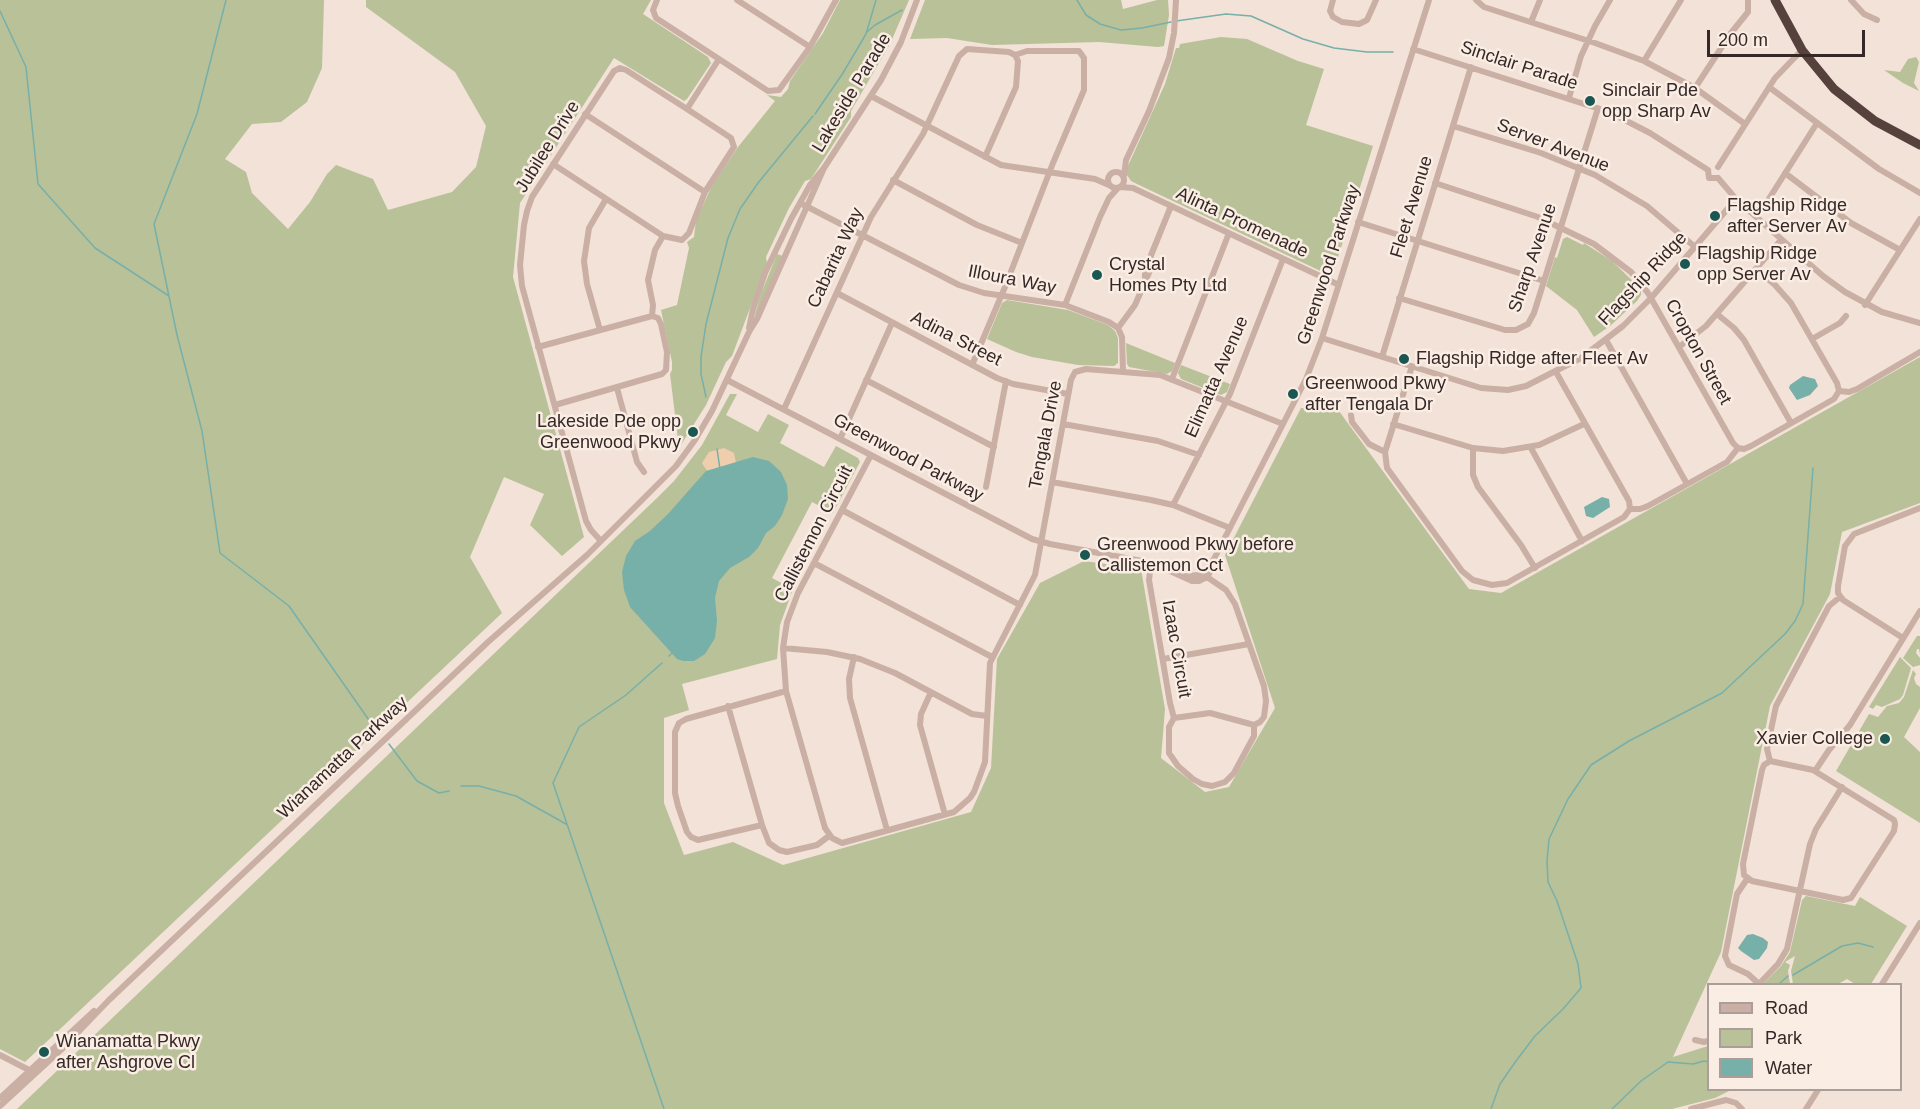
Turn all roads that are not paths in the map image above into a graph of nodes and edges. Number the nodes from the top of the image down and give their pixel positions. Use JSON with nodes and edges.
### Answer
{"nodes":[{"id":1,"x":657,"y":0,"type":"edge"},
{"id":2,"x":737,"y":0,"type":"edge"},
{"id":3,"x":836,"y":0,"type":"edge"},
{"id":4,"x":917,"y":0,"type":"edge"},
{"id":5,"x":1176,"y":0,"type":"edge"},
{"id":6,"x":1333,"y":0,"type":"edge"},
{"id":7,"x":1376,"y":0,"type":"edge"},
{"id":8,"x":1429,"y":0,"type":"edge"},
{"id":9,"x":1476,"y":0,"type":"edge"},
{"id":10,"x":1540,"y":0,"type":"edge"},
{"id":11,"x":1610,"y":0,"type":"edge"},
{"id":12,"x":1681,"y":0,"type":"edge"},
{"id":13,"x":1748,"y":0,"type":"edge"},
{"id":14,"x":1775,"y":0,"type":"edge"},
{"id":15,"x":1851,"y":0,"type":"edge"},
{"id":16,"x":1877,"y":20,"type":"dead end"},
{"id":17,"x":1531,"y":22,"type":"junction"},
{"id":18,"x":1588,"y":40,"type":"junction"},
{"id":19,"x":810,"y":47,"type":"junction"},
{"id":20,"x":1413,"y":49,"type":"junction"},
{"id":21,"x":1802,"y":50,"type":"junction"},
{"id":22,"x":1015,"y":55,"type":"junction"},
{"id":23,"x":719,"y":59,"type":"junction"},
{"id":24,"x":1644,"y":61,"type":"junction"},
{"id":25,"x":1471,"y":67,"type":"junction"},
{"id":26,"x":1768,"y":87,"type":"junction"},
{"id":27,"x":1695,"y":88,"type":"junction"},
{"id":28,"x":871,"y":96,"type":"junction"},
{"id":29,"x":1569,"y":98,"type":"junction"},
{"id":30,"x":1598,"y":108,"type":"junction"},
{"id":31,"x":687,"y":109,"type":"junction"},
{"id":32,"x":585,"y":114,"type":"junction"},
{"id":33,"x":1817,"y":123,"type":"junction"},
{"id":34,"x":1745,"y":124,"type":"junction"},
{"id":35,"x":927,"y":126,"type":"junction"},
{"id":36,"x":1453,"y":126,"type":"junction"},
{"id":37,"x":1920,"y":145,"type":"edge"},
{"id":38,"x":985,"y":157,"type":"junction"},
{"id":39,"x":1126,"y":160,"type":"junction"},
{"id":40,"x":553,"y":164,"type":"junction"},
{"id":41,"x":1718,"y":167,"type":"junction"},
{"id":42,"x":824,"y":168,"type":"junction"},
{"id":43,"x":1579,"y":168,"type":"junction"},
{"id":44,"x":1708,"y":170,"type":"junction"},
{"id":45,"x":1050,"y":173,"type":"junction"},
{"id":46,"x":1112,"y":173,"type":"junction"},
{"id":47,"x":1785,"y":173,"type":"junction"},
{"id":48,"x":1124,"y":178,"type":"junction"},
{"id":49,"x":1718,"y":178,"type":"junction"},
{"id":50,"x":1095,"y":179,"type":"junction"},
{"id":51,"x":893,"y":180,"type":"junction"},
{"id":52,"x":1435,"y":183,"type":"junction"},
{"id":53,"x":1114,"y":187,"type":"junction"},
{"id":54,"x":1133,"y":188,"type":"junction"},
{"id":55,"x":705,"y":192,"type":"junction"},
{"id":56,"x":1920,"y":193,"type":"edge"},
{"id":57,"x":606,"y":199,"type":"junction"},
{"id":58,"x":1736,"y":199,"type":"junction"},
{"id":59,"x":800,"y":203,"type":"junction"},
{"id":60,"x":1765,"y":205,"type":"dead end"},
{"id":61,"x":808,"y":206,"type":"junction"},
{"id":62,"x":1171,"y":206,"type":"junction"},
{"id":63,"x":1920,"y":219,"type":"edge"},
{"id":64,"x":1358,"y":222,"type":"junction"},
{"id":65,"x":1561,"y":227,"type":"junction"},
{"id":66,"x":1229,"y":234,"type":"junction"},
{"id":67,"x":863,"y":235,"type":"junction"},
{"id":68,"x":663,"y":236,"type":"junction"},
{"id":69,"x":1782,"y":240,"type":"junction"},
{"id":70,"x":1417,"y":241,"type":"junction"},
{"id":71,"x":1022,"y":243,"type":"junction"},
{"id":72,"x":1695,"y":247,"type":"junction"},
{"id":73,"x":1900,"y":250,"type":"junction"},
{"id":74,"x":1283,"y":259,"type":"junction"},
{"id":75,"x":1756,"y":269,"type":"junction"},
{"id":76,"x":1544,"y":281,"type":"junction"},
{"id":77,"x":1339,"y":285,"type":"junction"},
{"id":78,"x":837,"y":293,"type":"junction"},
{"id":79,"x":1002,"y":296,"type":"junction"},
{"id":80,"x":1400,"y":298,"type":"junction"},
{"id":81,"x":1651,"y":298,"type":"junction"},
{"id":82,"x":1065,"y":305,"type":"junction"},
{"id":83,"x":1865,"y":305,"type":"junction"},
{"id":84,"x":1718,"y":314,"type":"junction"},
{"id":85,"x":652,"y":316,"type":"junction"},
{"id":86,"x":1846,"y":316,"type":"dead end"},
{"id":87,"x":892,"y":323,"type":"junction"},
{"id":88,"x":1920,"y":323,"type":"edge"},
{"id":89,"x":1118,"y":328,"type":"junction"},
{"id":90,"x":600,"y":330,"type":"junction"},
{"id":91,"x":749,"y":332,"type":"junction"},
{"id":92,"x":1322,"y":338,"type":"junction"},
{"id":93,"x":1812,"y":339,"type":"junction"},
{"id":94,"x":1606,"y":340,"type":"junction"},
{"id":95,"x":538,"y":347,"type":"junction"},
{"id":96,"x":1679,"y":347,"type":"junction"},
{"id":97,"x":1920,"y":352,"type":"edge"},
{"id":98,"x":1382,"y":357,"type":"junction"},
{"id":99,"x":972,"y":365,"type":"junction"},
{"id":100,"x":1412,"y":366,"type":"junction"},
{"id":101,"x":1123,"y":371,"type":"junction"},
{"id":102,"x":1556,"y":372,"type":"junction"},
{"id":103,"x":1172,"y":379,"type":"junction"},
{"id":104,"x":727,"y":380,"type":"junction"},
{"id":105,"x":866,"y":380,"type":"junction"},
{"id":106,"x":1006,"y":381,"type":"junction"},
{"id":107,"x":616,"y":388,"type":"junction"},
{"id":108,"x":1839,"y":392,"type":"junction"},
{"id":109,"x":1068,"y":394,"type":"junction"},
{"id":110,"x":1227,"y":401,"type":"junction"},
{"id":111,"x":555,"y":405,"type":"junction"},
{"id":112,"x":784,"y":409,"type":"junction"},
{"id":113,"x":1351,"y":415,"type":"dead end"},
{"id":114,"x":1791,"y":423,"type":"junction"},
{"id":115,"x":1063,"y":424,"type":"junction"},
{"id":116,"x":1283,"y":424,"type":"junction"},
{"id":117,"x":1394,"y":424,"type":"junction"},
{"id":118,"x":1584,"y":424,"type":"junction"},
{"id":119,"x":840,"y":439,"type":"junction"},
{"id":120,"x":994,"y":447,"type":"junction"},
{"id":121,"x":1473,"y":448,"type":"junction"},
{"id":122,"x":1530,"y":448,"type":"junction"},
{"id":123,"x":1738,"y":448,"type":"junction"},
{"id":124,"x":1385,"y":452,"type":"junction"},
{"id":125,"x":871,"y":455,"type":"junction"},
{"id":126,"x":1199,"y":455,"type":"junction"},
{"id":127,"x":644,"y":472,"type":"dead end"},
{"id":128,"x":1052,"y":482,"type":"junction"},
{"id":129,"x":1687,"y":484,"type":"junction"},
{"id":130,"x":986,"y":487,"type":"dead end"},
{"id":131,"x":1173,"y":505,"type":"junction"},
{"id":132,"x":1920,"y":508,"type":"edge"},
{"id":133,"x":1630,"y":509,"type":"junction"},
{"id":134,"x":842,"y":510,"type":"junction"},
{"id":135,"x":1230,"y":528,"type":"junction"},
{"id":136,"x":601,"y":541,"type":"junction"},
{"id":137,"x":1582,"y":541,"type":"junction"},
{"id":138,"x":1042,"y":542,"type":"junction"},
{"id":139,"x":1214,"y":559,"type":"junction"},
{"id":140,"x":814,"y":563,"type":"junction"},
{"id":141,"x":1151,"y":563,"type":"junction"},
{"id":142,"x":1535,"y":568,"type":"junction"},
{"id":143,"x":1184,"y":576,"type":"junction"},
{"id":144,"x":1207,"y":577,"type":"junction"},
{"id":145,"x":1840,"y":597,"type":"junction"},
{"id":146,"x":1020,"y":605,"type":"junction"},
{"id":147,"x":1920,"y":611,"type":"edge"},
{"id":148,"x":1904,"y":638,"type":"junction"},
{"id":149,"x":1249,"y":644,"type":"junction"},
{"id":150,"x":783,"y":648,"type":"junction"},
{"id":151,"x":854,"y":657,"type":"junction"},
{"id":152,"x":992,"y":657,"type":"junction"},
{"id":153,"x":1162,"y":658,"type":"junction"},
{"id":154,"x":786,"y":691,"type":"junction"},
{"id":155,"x":931,"y":692,"type":"junction"},
{"id":156,"x":728,"y":706,"type":"junction"},
{"id":157,"x":987,"y":716,"type":"junction"},
{"id":158,"x":1174,"y":718,"type":"junction"},
{"id":159,"x":1254,"y":725,"type":"junction"},
{"id":160,"x":1770,"y":761,"type":"junction"},
{"id":161,"x":1815,"y":771,"type":"junction"},
{"id":162,"x":1842,"y":787,"type":"junction"},
{"id":163,"x":959,"y":808,"type":"junction"},
{"id":164,"x":944,"y":812,"type":"junction"},
{"id":165,"x":931,"y":817,"type":"junction"},
{"id":166,"x":762,"y":825,"type":"junction"},
{"id":167,"x":887,"y":830,"type":"junction"},
{"id":168,"x":829,"y":836,"type":"junction"},
{"id":169,"x":1747,"y":879,"type":"junction"},
{"id":170,"x":1801,"y":891,"type":"junction"},
{"id":171,"x":1920,"y":923,"type":"edge"},
{"id":172,"x":1758,"y":983,"type":"edge"},
{"id":173,"x":1760,"y":983,"type":"edge"},
{"id":174,"x":1883,"y":983,"type":"edge"},
{"id":175,"x":109,"y":1000,"type":"junction"},
{"id":176,"x":1695,"y":1040,"type":"dead end"},
{"id":177,"x":1707,"y":1041,"type":"edge"},
{"id":178,"x":0,"y":1055,"type":"edge"},
{"id":179,"x":29,"y":1071,"type":"junction"},
{"id":180,"x":1817,"y":1091,"type":"edge"},
{"id":181,"x":0,"y":1098,"type":"edge"},
{"id":182,"x":0,"y":1106,"type":"edge"},
{"id":183,"x":1691,"y":1109,"type":"edge"},
{"id":184,"x":1742,"y":1109,"type":"edge"},
{"id":185,"x":1806,"y":1109,"type":"edge"}],
"edges":[{"from":1,"to":23,"type":"street"},
{"from":2,"to":19,"type":"street"},
{"from":3,"to":19,"type":"street"},
{"from":4,"to":28,"type":"street","name":"Lakeside Parade"},
{"from":5,"to":39,"type":"street"},
{"from":6,"to":7,"type":"street"},
{"from":8,"to":20,"type":"street","name":"Greenwood Parkway"},
{"from":9,"to":17,"type":"street"},
{"from":10,"to":17,"type":"street"},
{"from":11,"to":18,"type":"street"},
{"from":12,"to":24,"type":"street"},
{"from":13,"to":27,"type":"street"},
{"from":14,"to":21,"type":"highway"},
{"from":15,"to":16,"type":"street"},
{"from":17,"to":18,"type":"street"},
{"from":18,"to":24,"type":"street"},
{"from":18,"to":29,"type":"street"},
{"from":19,"to":23,"type":"street"},
{"from":20,"to":25,"type":"street","name":"Sinclair Parade"},
{"from":20,"to":64,"type":"street","name":"Greenwood Parkway"},
{"from":21,"to":26,"type":"street"},
{"from":21,"to":37,"type":"highway"},
{"from":22,"to":35,"type":"street","name":"Cabarita Way"},
{"from":22,"to":38,"type":"street"},
{"from":22,"to":45,"type":"street"},
{"from":23,"to":31,"type":"street"},
{"from":24,"to":27,"type":"street"},
{"from":25,"to":29,"type":"street","name":"Sinclair Parade"},
{"from":25,"to":36,"type":"street","name":"Fleet Avenue"},
{"from":26,"to":33,"type":"street"},
{"from":26,"to":34,"type":"street"},
{"from":27,"to":34,"type":"street"},
{"from":28,"to":35,"type":"street","name":"Alinta Promenade"},
{"from":28,"to":42,"type":"street","name":"Lakeside Parade"},
{"from":29,"to":30,"type":"street","name":"Sinclair Parade"},
{"from":30,"to":43,"type":"street","name":"Sharp Avenue"},
{"from":30,"to":44,"type":"street","name":"Sinclair Parade"},
{"from":31,"to":32,"type":"street","name":"Jubilee Drive"},
{"from":31,"to":55,"type":"street"},
{"from":32,"to":40,"type":"street","name":"Jubilee Drive"},
{"from":32,"to":55,"type":"street"},
{"from":33,"to":47,"type":"street"},
{"from":33,"to":56,"type":"street"},
{"from":34,"to":41,"type":"street"},
{"from":35,"to":38,"type":"street","name":"Alinta Promenade"},
{"from":35,"to":51,"type":"street","name":"Cabarita Way"},
{"from":36,"to":43,"type":"street","name":"Server Avenue"},
{"from":36,"to":52,"type":"street","name":"Fleet Avenue"},
{"from":38,"to":45,"type":"street","name":"Alinta Promenade"},
{"from":39,"to":46,"type":"street"},
{"from":39,"to":48,"type":"street"},
{"from":40,"to":57,"type":"street"},
{"from":40,"to":95,"type":"street","name":"Jubilee Drive"},
{"from":41,"to":44,"type":"street"},
{"from":41,"to":49,"type":"street"},
{"from":42,"to":59,"type":"street","name":"Lakeside Parade"},
{"from":42,"to":61,"type":"street","name":"Lakeside Parade"},
{"from":43,"to":65,"type":"street","name":"Sharp Avenue"},
{"from":43,"to":72,"type":"street","name":"Server Avenue"},
{"from":44,"to":49,"type":"street"},
{"from":45,"to":50,"type":"street","name":"Alinta Promenade"},
{"from":45,"to":71,"type":"street"},
{"from":46,"to":48,"type":"street"},
{"from":46,"to":50,"type":"street","name":"Alinta Promenade"},
{"from":46,"to":53,"type":"street"},
{"from":47,"to":60,"type":"street"},
{"from":47,"to":73,"type":"street"},
{"from":48,"to":53,"type":"street"},
{"from":48,"to":54,"type":"street","name":"Alinta Promenade"},
{"from":49,"to":58,"type":"street"},
{"from":50,"to":53,"type":"street","name":"Alinta Promenade"},
{"from":51,"to":67,"type":"street","name":"Cabarita Way"},
{"from":51,"to":71,"type":"street"},
{"from":52,"to":65,"type":"street","name":"Cropton Street"},
{"from":52,"to":70,"type":"street","name":"Fleet Avenue"},
{"from":53,"to":54,"type":"street","name":"Alinta Promenade"},
{"from":53,"to":82,"type":"street"},
{"from":54,"to":62,"type":"street","name":"Alinta Promenade"},
{"from":55,"to":68,"type":"street"},
{"from":57,"to":68,"type":"street"},
{"from":57,"to":90,"type":"street"},
{"from":58,"to":69,"type":"street"},
{"from":58,"to":72,"type":"street","name":"Flagship Ridge"},
{"from":59,"to":61,"type":"street","name":"Illoura Way"},
{"from":59,"to":91,"type":"street","name":"Lakeside Parade"},
{"from":61,"to":67,"type":"street","name":"Illoura Way"},
{"from":61,"to":91,"type":"street","name":"Lakeside Parade"},
{"from":62,"to":66,"type":"street","name":"Alinta Promenade"},
{"from":62,"to":89,"type":"street"},
{"from":63,"to":73,"type":"street"},
{"from":64,"to":70,"type":"street"},
{"from":64,"to":77,"type":"street","name":"Greenwood Parkway"},
{"from":65,"to":76,"type":"street","name":"Sharp Avenue"},
{"from":65,"to":81,"type":"street","name":"Cropton Street"},
{"from":66,"to":74,"type":"street","name":"Alinta Promenade"},
{"from":66,"to":103,"type":"street"},
{"from":67,"to":78,"type":"street","name":"Cabarita Way"},
{"from":67,"to":79,"type":"street","name":"Illoura Way"},
{"from":68,"to":85,"type":"street"},
{"from":69,"to":75,"type":"street"},
{"from":69,"to":83,"type":"street"},
{"from":70,"to":76,"type":"street"},
{"from":70,"to":80,"type":"street","name":"Fleet Avenue"},
{"from":71,"to":79,"type":"street"},
{"from":72,"to":81,"type":"street","name":"Flagship Ridge"},
{"from":73,"to":83,"type":"street"},
{"from":74,"to":77,"type":"street","name":"Alinta Promenade"},
{"from":74,"to":110,"type":"street","name":"Elimatta Avenue"},
{"from":75,"to":84,"type":"street"},
{"from":75,"to":93,"type":"street"},
{"from":76,"to":80,"type":"street","name":"Sharp Avenue"},
{"from":77,"to":92,"type":"street","name":"Greenwood Parkway"},
{"from":78,"to":87,"type":"street","name":"Adina Street"},
{"from":78,"to":112,"type":"street","name":"Cabarita Way"},
{"from":79,"to":82,"type":"street","name":"Illoura Way"},
{"from":79,"to":99,"type":"street"},
{"from":80,"to":98,"type":"street","name":"Fleet Avenue"},
{"from":81,"to":94,"type":"street","name":"Flagship Ridge"},
{"from":81,"to":96,"type":"street","name":"Cropton Street"},
{"from":82,"to":89,"type":"street","name":"Illoura Way"},
{"from":83,"to":88,"type":"street"},
{"from":84,"to":96,"type":"street"},
{"from":84,"to":114,"type":"street"},
{"from":85,"to":90,"type":"street"},
{"from":85,"to":107,"type":"street"},
{"from":86,"to":93,"type":"street"},
{"from":87,"to":99,"type":"street","name":"Adina Street"},
{"from":87,"to":105,"type":"street"},
{"from":89,"to":101,"type":"street"},
{"from":90,"to":95,"type":"street"},
{"from":91,"to":104,"type":"street","name":"Lakeside Parade"},
{"from":92,"to":98,"type":"street","name":"Flagship Ridge"},
{"from":92,"to":116,"type":"street","name":"Greenwood Parkway"},
{"from":93,"to":108,"type":"street"},
{"from":94,"to":102,"type":"street","name":"Flagship Ridge"},
{"from":94,"to":129,"type":"street"},
{"from":95,"to":111,"type":"street","name":"Jubilee Drive"},
{"from":96,"to":123,"type":"street","name":"Cropton Street"},
{"from":97,"to":108,"type":"street"},
{"from":98,"to":100,"type":"street","name":"Flagship Ridge"},
{"from":99,"to":106,"type":"street","name":"Adina Street"},
{"from":100,"to":102,"type":"street","name":"Flagship Ridge"},
{"from":100,"to":117,"type":"street"},
{"from":101,"to":103,"type":"street","name":"Tengala Drive"},
{"from":101,"to":109,"type":"street","name":"Tengala Drive"},
{"from":102,"to":118,"type":"street"},
{"from":103,"to":110,"type":"street","name":"Tengala Drive"},
{"from":104,"to":112,"type":"street","name":"Greenwood Parkway"},
{"from":104,"to":136,"type":"street","name":"Lakeside Parade"},
{"from":105,"to":119,"type":"street"},
{"from":105,"to":120,"type":"street"},
{"from":106,"to":109,"type":"street","name":"Adina Street"},
{"from":106,"to":120,"type":"street"},
{"from":107,"to":111,"type":"street"},
{"from":107,"to":127,"type":"street"},
{"from":108,"to":114,"type":"street"},
{"from":109,"to":115,"type":"street","name":"Tengala Drive"},
{"from":110,"to":116,"type":"street","name":"Tengala Drive"},
{"from":110,"to":126,"type":"street","name":"Elimatta Avenue"},
{"from":111,"to":136,"type":"street","name":"Jubilee Drive"},
{"from":112,"to":119,"type":"street","name":"Greenwood Parkway"},
{"from":113,"to":124,"type":"street"},
{"from":114,"to":123,"type":"street"},
{"from":115,"to":126,"type":"street"},
{"from":115,"to":128,"type":"street","name":"Tengala Drive"},
{"from":116,"to":135,"type":"street","name":"Greenwood Parkway"},
{"from":117,"to":121,"type":"street"},
{"from":117,"to":124,"type":"street"},
{"from":118,"to":122,"type":"street"},
{"from":118,"to":133,"type":"street"},
{"from":119,"to":125,"type":"street","name":"Greenwood Parkway"},
{"from":120,"to":130,"type":"street"},
{"from":121,"to":122,"type":"street"},
{"from":121,"to":142,"type":"street"},
{"from":122,"to":137,"type":"street"},
{"from":123,"to":129,"type":"street"},
{"from":124,"to":142,"type":"street"},
{"from":125,"to":134,"type":"street","name":"Callistemon Circuit"},
{"from":125,"to":138,"type":"street","name":"Greenwood Parkway"},
{"from":126,"to":131,"type":"street","name":"Elimatta Avenue"},
{"from":128,"to":131,"type":"street"},
{"from":128,"to":138,"type":"street","name":"Tengala Drive"},
{"from":129,"to":133,"type":"street"},
{"from":131,"to":135,"type":"street"},
{"from":132,"to":145,"type":"street"},
{"from":133,"to":137,"type":"street"},
{"from":134,"to":140,"type":"street","name":"Callistemon Circuit"},
{"from":134,"to":146,"type":"street"},
{"from":135,"to":139,"type":"street","name":"Greenwood Parkway"},
{"from":136,"to":175,"type":"street","name":"Wianamatta Parkway"},
{"from":137,"to":142,"type":"street"},
{"from":138,"to":141,"type":"street","name":"Greenwood Parkway"},
{"from":138,"to":146,"type":"street"},
{"from":139,"to":143,"type":"street","name":"Greenwood Parkway"},
{"from":139,"to":144,"type":"street","name":"Greenwood Parkway"},
{"from":140,"to":150,"type":"street","name":"Callistemon Circuit"},
{"from":140,"to":152,"type":"street"},
{"from":141,"to":143,"type":"street","name":"Greenwood Parkway"},
{"from":141,"to":153,"type":"street","name":"Izaac Circuit"},
{"from":143,"to":144,"type":"street","name":"Greenwood Parkway"},
{"from":144,"to":149,"type":"street","name":"Izaac Circuit"},
{"from":145,"to":148,"type":"street"},
{"from":145,"to":160,"type":"street"},
{"from":146,"to":152,"type":"street"},
{"from":147,"to":148,"type":"street"},
{"from":148,"to":161,"type":"street"},
{"from":149,"to":153,"type":"street"},
{"from":149,"to":159,"type":"street","name":"Izaac Circuit"},
{"from":150,"to":151,"type":"street"},
{"from":150,"to":154,"type":"street","name":"Callistemon Circuit"},
{"from":151,"to":155,"type":"street"},
{"from":151,"to":167,"type":"street"},
{"from":152,"to":157,"type":"street"},
{"from":153,"to":158,"type":"street","name":"Izaac Circuit"},
{"from":154,"to":156,"type":"street"},
{"from":154,"to":168,"type":"street","name":"Callistemon Circuit"},
{"from":155,"to":157,"type":"street"},
{"from":155,"to":164,"type":"street"},
{"from":156,"to":166,"type":"street"},
{"from":156,"to":166,"type":"street"},
{"from":157,"to":163,"type":"street"},
{"from":158,"to":159,"type":"street"},
{"from":158,"to":159,"type":"street","name":"Izaac Circuit"},
{"from":160,"to":161,"type":"street"},
{"from":160,"to":169,"type":"street"},
{"from":161,"to":162,"type":"street"},
{"from":162,"to":170,"type":"street"},
{"from":162,"to":170,"type":"street"},
{"from":163,"to":164,"type":"street"},
{"from":163,"to":165,"type":"street"},
{"from":164,"to":165,"type":"street"},
{"from":165,"to":167,"type":"street"},
{"from":166,"to":168,"type":"street"},
{"from":167,"to":168,"type":"street"},
{"from":169,"to":170,"type":"street"},
{"from":169,"to":172,"type":"street"},
{"from":170,"to":173,"type":"street"},
{"from":171,"to":174,"type":"street"},
{"from":175,"to":179,"type":"street","name":"Wianamatta Parkway"},
{"from":175,"to":182,"type":"street","name":"Wianamatta Parkway"},
{"from":176,"to":177,"type":"street"},
{"from":178,"to":179,"type":"street"},
{"from":179,"to":181,"type":"street","name":"Wianamatta Parkway"},
{"from":180,"to":185,"type":"street"},
{"from":183,"to":184,"type":"street"}]}
